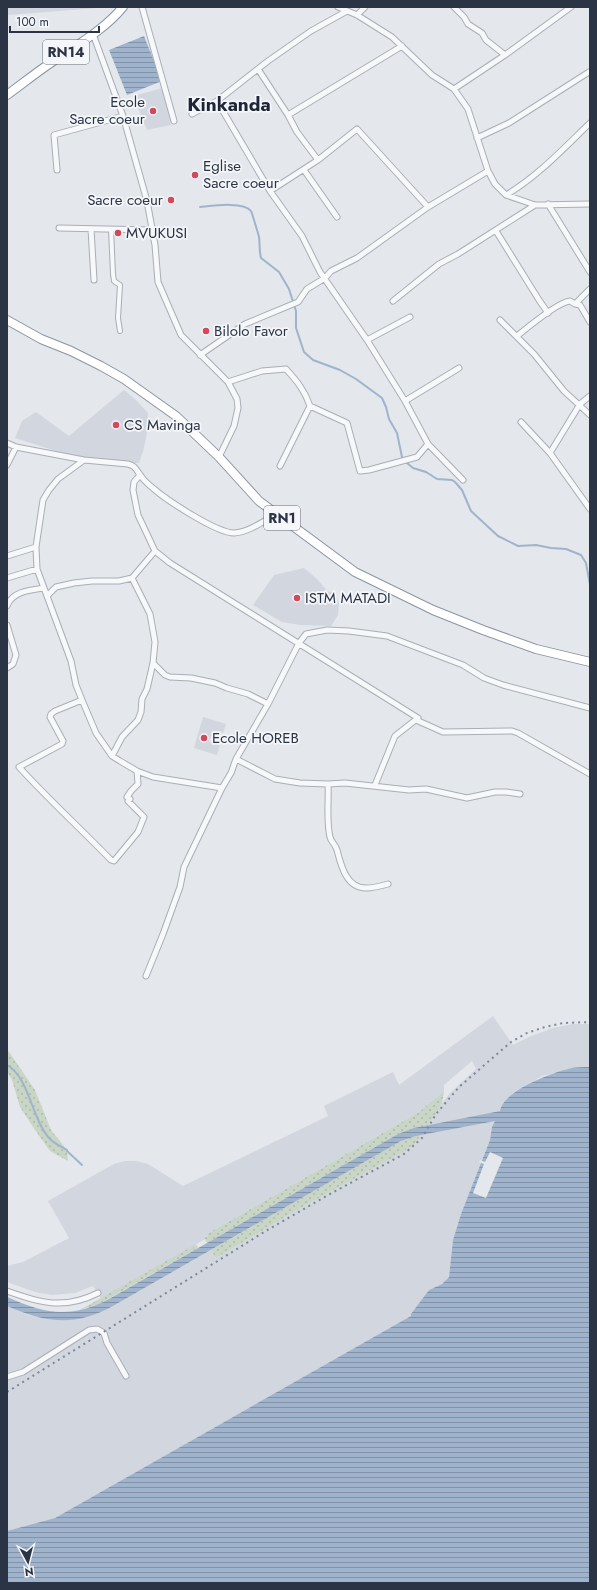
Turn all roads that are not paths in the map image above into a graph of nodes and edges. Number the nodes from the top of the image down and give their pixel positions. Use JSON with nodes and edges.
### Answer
{"nodes":[{"id":1,"x":123,"y":7,"type":"edge"},
{"id":2,"x":142,"y":7,"type":"edge"},
{"id":3,"x":338,"y":7,"type":"edge"},
{"id":4,"x":365,"y":7,"type":"edge"},
{"id":5,"x":454,"y":7,"type":"edge"},
{"id":6,"x":571,"y":7,"type":"edge"},
{"id":7,"x":347,"y":11,"type":"junction"},
{"id":8,"x":357,"y":15,"type":"junction"},
{"id":9,"x":93,"y":34,"type":"junction"},
{"id":10,"x":402,"y":46,"type":"junction"},
{"id":11,"x":505,"y":55,"type":"junction"},
{"id":12,"x":258,"y":69,"type":"junction"},
{"id":13,"x":589,"y":72,"type":"dead end"},
{"id":14,"x":454,"y":89,"type":"junction"},
{"id":15,"x":7,"y":95,"type":"edge"},
{"id":16,"x":217,"y":101,"type":"junction"},
{"id":17,"x":192,"y":114,"type":"dead end"},
{"id":18,"x":288,"y":115,"type":"junction"},
{"id":19,"x":123,"y":116,"type":"junction"},
{"id":20,"x":174,"y":121,"type":"dead end"},
{"id":21,"x":590,"y":123,"type":"edge"},
{"id":22,"x":477,"y":138,"type":"junction"},
{"id":23,"x":318,"y":160,"type":"junction"},
{"id":24,"x":57,"y":170,"type":"dead end"},
{"id":25,"x":304,"y":170,"type":"junction"},
{"id":26,"x":488,"y":171,"type":"junction"},
{"id":27,"x":270,"y":191,"type":"junction"},
{"id":28,"x":506,"y":195,"type":"junction"},
{"id":29,"x":548,"y":204,"type":"junction"},
{"id":30,"x":590,"y":204,"type":"edge"},
{"id":31,"x":535,"y":205,"type":"junction"},
{"id":32,"x":428,"y":207,"type":"junction"},
{"id":33,"x":337,"y":217,"type":"dead end"},
{"id":34,"x":59,"y":228,"type":"dead end"},
{"id":35,"x":91,"y":229,"type":"junction"},
{"id":36,"x":111,"y":229,"type":"junction"},
{"id":37,"x":152,"y":230,"type":"junction"},
{"id":38,"x":496,"y":231,"type":"junction"},
{"id":39,"x":590,"y":272,"type":"edge"},
{"id":40,"x":325,"y":278,"type":"junction"},
{"id":41,"x":94,"y":280,"type":"dead end"},
{"id":42,"x":590,"y":289,"type":"edge"},
{"id":43,"x":393,"y":302,"type":"dead end"},
{"id":44,"x":575,"y":304,"type":"junction"},
{"id":45,"x":548,"y":313,"type":"junction"},
{"id":46,"x":410,"y":317,"type":"dead end"},
{"id":47,"x":7,"y":320,"type":"edge"},
{"id":48,"x":500,"y":320,"type":"dead end"},
{"id":49,"x":590,"y":322,"type":"edge"},
{"id":50,"x":120,"y":331,"type":"dead end"},
{"id":51,"x":517,"y":336,"type":"junction"},
{"id":52,"x":367,"y":340,"type":"junction"},
{"id":53,"x":200,"y":355,"type":"junction"},
{"id":54,"x":460,"y":368,"type":"dead end"},
{"id":55,"x":228,"y":382,"type":"junction"},
{"id":56,"x":590,"y":396,"type":"edge"},
{"id":57,"x":405,"y":402,"type":"junction"},
{"id":58,"x":580,"y":404,"type":"junction"},
{"id":59,"x":310,"y":406,"type":"junction"},
{"id":60,"x":590,"y":415,"type":"edge"},
{"id":61,"x":521,"y":422,"type":"dead end"},
{"id":62,"x":7,"y":443,"type":"edge"},
{"id":63,"x":428,"y":444,"type":"junction"},
{"id":64,"x":16,"y":446,"type":"junction"},
{"id":65,"x":550,"y":452,"type":"junction"},
{"id":66,"x":219,"y":457,"type":"junction"},
{"id":67,"x":84,"y":460,"type":"junction"},
{"id":68,"x":7,"y":465,"type":"edge"},
{"id":69,"x":280,"y":466,"type":"dead end"},
{"id":70,"x":140,"y":475,"type":"junction"},
{"id":71,"x":463,"y":480,"type":"dead end"},
{"id":72,"x":590,"y":508,"type":"edge"},
{"id":73,"x":276,"y":514,"type":"junction"},
{"id":74,"x":36,"y":547,"type":"junction"},
{"id":75,"x":155,"y":551,"type":"junction"},
{"id":76,"x":7,"y":556,"type":"edge"},
{"id":77,"x":37,"y":569,"type":"junction"},
{"id":78,"x":7,"y":578,"type":"edge"},
{"id":79,"x":132,"y":578,"type":"junction"},
{"id":80,"x":44,"y":588,"type":"junction"},
{"id":81,"x":47,"y":596,"type":"junction"},
{"id":82,"x":7,"y":606,"type":"edge"},
{"id":83,"x":7,"y":624,"type":"edge"},
{"id":84,"x":299,"y":643,"type":"junction"},
{"id":85,"x":590,"y":662,"type":"edge"},
{"id":86,"x":153,"y":663,"type":"junction"},
{"id":87,"x":7,"y":668,"type":"edge"},
{"id":88,"x":82,"y":700,"type":"junction"},
{"id":89,"x":268,"y":704,"type":"junction"},
{"id":90,"x":590,"y":708,"type":"edge"},
{"id":91,"x":418,"y":718,"type":"junction"},
{"id":92,"x":112,"y":756,"type":"junction"},
{"id":93,"x":236,"y":759,"type":"junction"},
{"id":94,"x":137,"y":771,"type":"junction"},
{"id":95,"x":590,"y":774,"type":"edge"},
{"id":96,"x":328,"y":784,"type":"junction"},
{"id":97,"x":375,"y":785,"type":"junction"},
{"id":98,"x":222,"y":788,"type":"junction"},
{"id":99,"x":520,"y":794,"type":"dead end"},
{"id":100,"x":388,"y":884,"type":"dead end"},
{"id":101,"x":146,"y":976,"type":"dead end"},
{"id":102,"x":7,"y":1291,"type":"edge"},
{"id":103,"x":98,"y":1293,"type":"dead end"},
{"id":104,"x":126,"y":1376,"type":"dead end"},
{"id":105,"x":7,"y":1377,"type":"edge"}],
"edges":[{"from":1,"to":9,"type":"highway","number":"RN14"},
{"from":2,"to":20,"type":"street"},
{"from":3,"to":7,"type":"street"},
{"from":4,"to":8,"type":"street"},
{"from":5,"to":11,"type":"street"},
{"from":6,"to":11,"type":"street"},
{"from":7,"to":8,"type":"street"},
{"from":7,"to":12,"type":"street"},
{"from":8,"to":10,"type":"street"},
{"from":9,"to":15,"type":"highway","number":"RN14"},
{"from":9,"to":19,"type":"street"},
{"from":10,"to":14,"type":"street"},
{"from":10,"to":18,"type":"street"},
{"from":11,"to":14,"type":"street"},
{"from":12,"to":16,"type":"street"},
{"from":12,"to":18,"type":"street"},
{"from":13,"to":22,"type":"street"},
{"from":14,"to":22,"type":"street"},
{"from":16,"to":17,"type":"street"},
{"from":16,"to":27,"type":"street"},
{"from":18,"to":23,"type":"street"},
{"from":19,"to":24,"type":"street"},
{"from":19,"to":37,"type":"street"},
{"from":21,"to":28,"type":"street"},
{"from":22,"to":26,"type":"street"},
{"from":23,"to":25,"type":"street"},
{"from":23,"to":32,"type":"street"},
{"from":25,"to":27,"type":"street"},
{"from":25,"to":33,"type":"street"},
{"from":26,"to":28,"type":"street"},
{"from":26,"to":32,"type":"street"},
{"from":27,"to":40,"type":"street"},
{"from":28,"to":31,"type":"street"},
{"from":29,"to":30,"type":"street"},
{"from":29,"to":31,"type":"street"},
{"from":29,"to":39,"type":"street"},
{"from":31,"to":38,"type":"street"},
{"from":32,"to":40,"type":"street"},
{"from":34,"to":35,"type":"street"},
{"from":35,"to":36,"type":"street"},
{"from":35,"to":41,"type":"street"},
{"from":36,"to":37,"type":"street"},
{"from":36,"to":50,"type":"street"},
{"from":37,"to":53,"type":"street"},
{"from":38,"to":43,"type":"street"},
{"from":38,"to":45,"type":"street"},
{"from":40,"to":52,"type":"street"},
{"from":40,"to":53,"type":"street"},
{"from":42,"to":44,"type":"street"},
{"from":44,"to":45,"type":"street"},
{"from":44,"to":49,"type":"street"},
{"from":45,"to":51,"type":"street"},
{"from":46,"to":52,"type":"street"},
{"from":47,"to":66,"type":"highway","number":"RN1"},
{"from":48,"to":51,"type":"street"},
{"from":51,"to":58,"type":"street"},
{"from":52,"to":57,"type":"street"},
{"from":53,"to":55,"type":"street"},
{"from":54,"to":57,"type":"street"},
{"from":55,"to":59,"type":"street"},
{"from":55,"to":66,"type":"street"},
{"from":56,"to":58,"type":"street"},
{"from":57,"to":63,"type":"street"},
{"from":58,"to":60,"type":"street"},
{"from":58,"to":65,"type":"street"},
{"from":59,"to":63,"type":"street"},
{"from":59,"to":69,"type":"street"},
{"from":61,"to":65,"type":"street"},
{"from":62,"to":64,"type":"street"},
{"from":63,"to":71,"type":"street"},
{"from":64,"to":67,"type":"street"},
{"from":64,"to":68,"type":"street"},
{"from":65,"to":72,"type":"street"},
{"from":66,"to":73,"type":"highway","number":"RN1"},
{"from":67,"to":70,"type":"street"},
{"from":67,"to":74,"type":"street"},
{"from":70,"to":73,"type":"street"},
{"from":70,"to":75,"type":"street"},
{"from":73,"to":85,"type":"highway","number":"RN1"},
{"from":74,"to":76,"type":"street"},
{"from":74,"to":77,"type":"street"},
{"from":75,"to":79,"type":"street"},
{"from":75,"to":84,"type":"street"},
{"from":77,"to":78,"type":"street"},
{"from":77,"to":80,"type":"street"},
{"from":79,"to":81,"type":"street"},
{"from":79,"to":86,"type":"street"},
{"from":80,"to":81,"type":"street"},
{"from":80,"to":82,"type":"street"},
{"from":81,"to":88,"type":"street"},
{"from":83,"to":87,"type":"street"},
{"from":84,"to":89,"type":"street"},
{"from":84,"to":90,"type":"street"},
{"from":84,"to":91,"type":"street"},
{"from":86,"to":89,"type":"street"},
{"from":86,"to":92,"type":"street"},
{"from":88,"to":92,"type":"street"},
{"from":88,"to":94,"type":"street"},
{"from":89,"to":93,"type":"street"},
{"from":91,"to":95,"type":"street"},
{"from":91,"to":97,"type":"street"},
{"from":92,"to":94,"type":"street"},
{"from":93,"to":96,"type":"street"},
{"from":93,"to":98,"type":"street"},
{"from":94,"to":98,"type":"street"},
{"from":96,"to":97,"type":"street"},
{"from":96,"to":100,"type":"street"},
{"from":97,"to":99,"type":"street"},
{"from":98,"to":101,"type":"street"},
{"from":102,"to":103,"type":"street"},
{"from":104,"to":105,"type":"street"}]}
